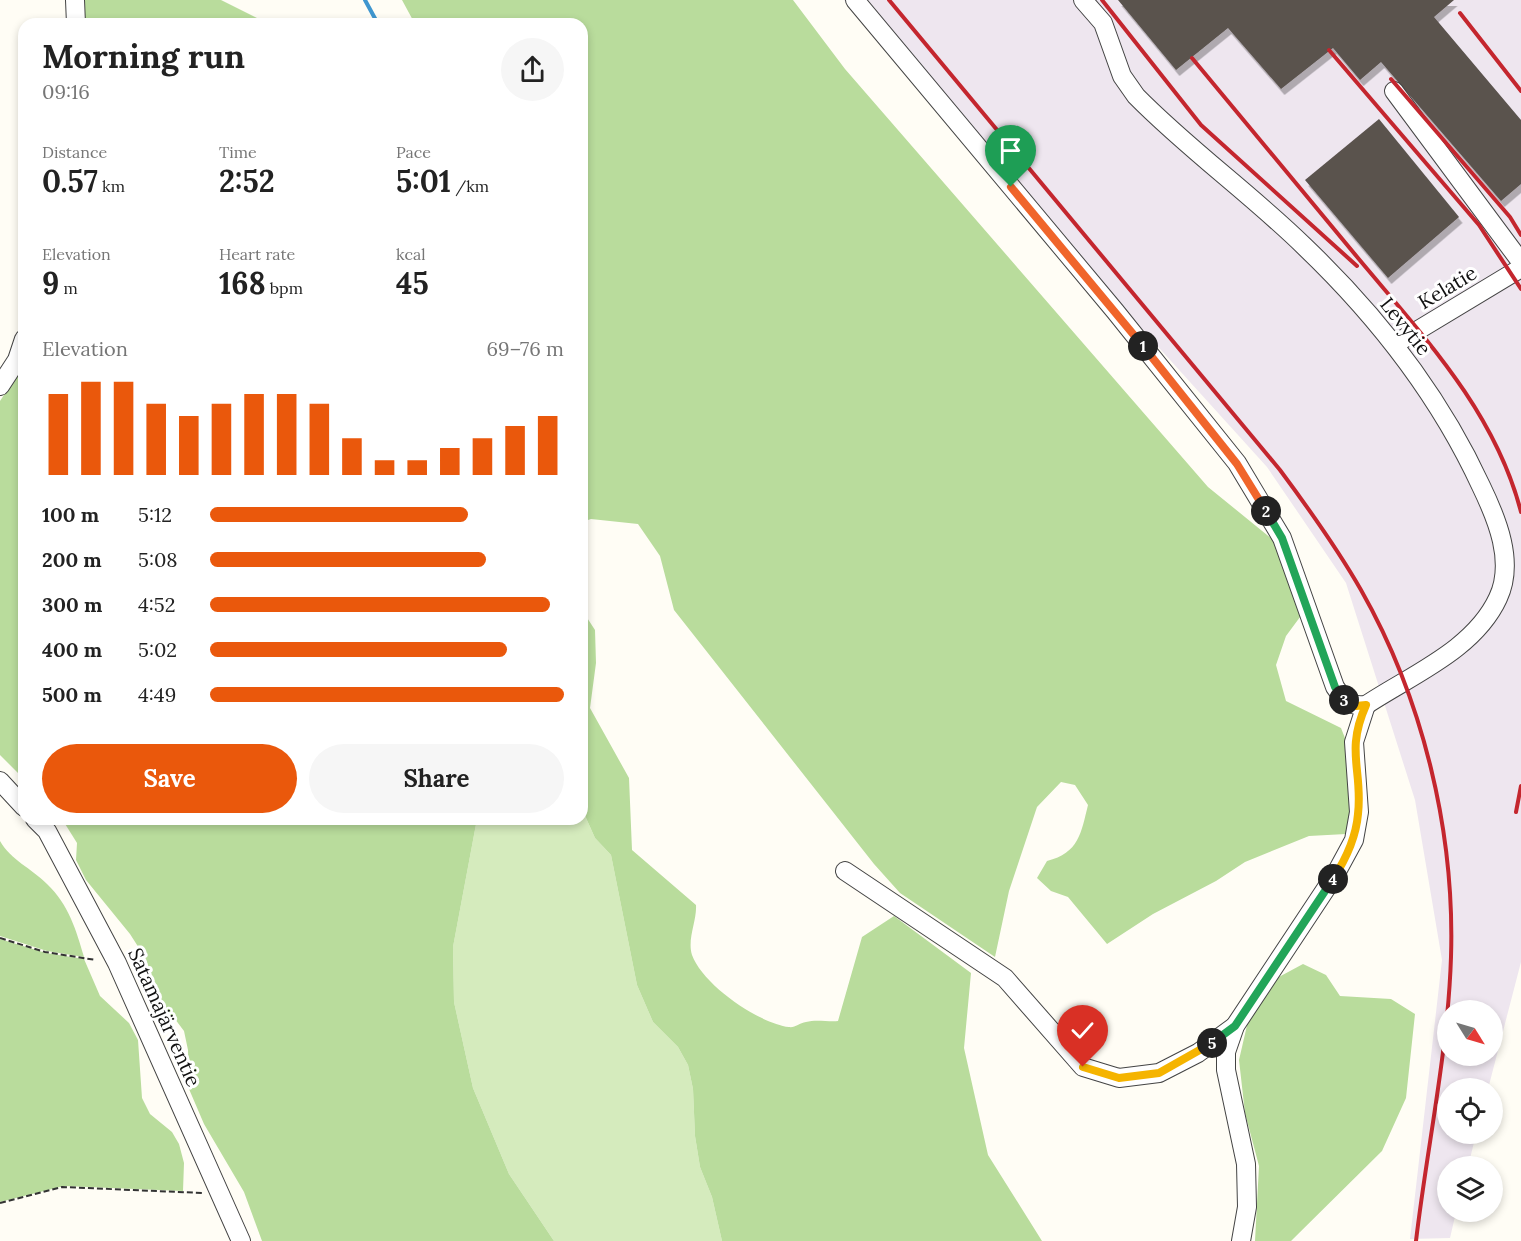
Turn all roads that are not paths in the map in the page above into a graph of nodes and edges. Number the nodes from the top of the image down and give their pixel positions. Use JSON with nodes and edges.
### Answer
{"nodes":[{"id":1,"x":75,"y":0,"type":"edge"},
{"id":2,"x":855,"y":0,"type":"edge"},
{"id":3,"x":1083,"y":0,"type":"edge"},
{"id":4,"x":76,"y":18,"type":"edge"},
{"id":5,"x":1394,"y":91,"type":"dead end"},
{"id":6,"x":1521,"y":262,"type":"edge"},
{"id":7,"x":1521,"y":268,"type":"edge"},
{"id":8,"x":1395,"y":344,"type":"junction"},
{"id":9,"x":18,"y":357,"type":"edge"},
{"id":10,"x":0,"y":386,"type":"edge"},
{"id":11,"x":1366,"y":705,"type":"junction"},
{"id":12,"x":0,"y":781,"type":"edge"},
{"id":13,"x":18,"y":800,"type":"edge"},
{"id":14,"x":41,"y":825,"type":"edge"},
{"id":15,"x":845,"y":871,"type":"dead end"},
{"id":16,"x":1235,"y":1026,"type":"junction"},
{"id":17,"x":241,"y":1241,"type":"edge"},
{"id":18,"x":1241,"y":1241,"type":"edge"}],
"edges":[{"from":1,"to":4,"type":"street"},
{"from":2,"to":11,"type":"street"},
{"from":3,"to":8,"type":"street","name":"Levytie"},
{"from":5,"to":6,"type":"street"},
{"from":7,"to":8,"type":"street","name":"Kelatie"},
{"from":8,"to":11,"type":"street","name":"Levytie"},
{"from":9,"to":10,"type":"street"},
{"from":11,"to":16,"type":"street"},
{"from":12,"to":13,"type":"street"},
{"from":14,"to":17,"type":"street","name":"Satamajärventie"},
{"from":15,"to":16,"type":"street"},
{"from":16,"to":18,"type":"street"}]}
